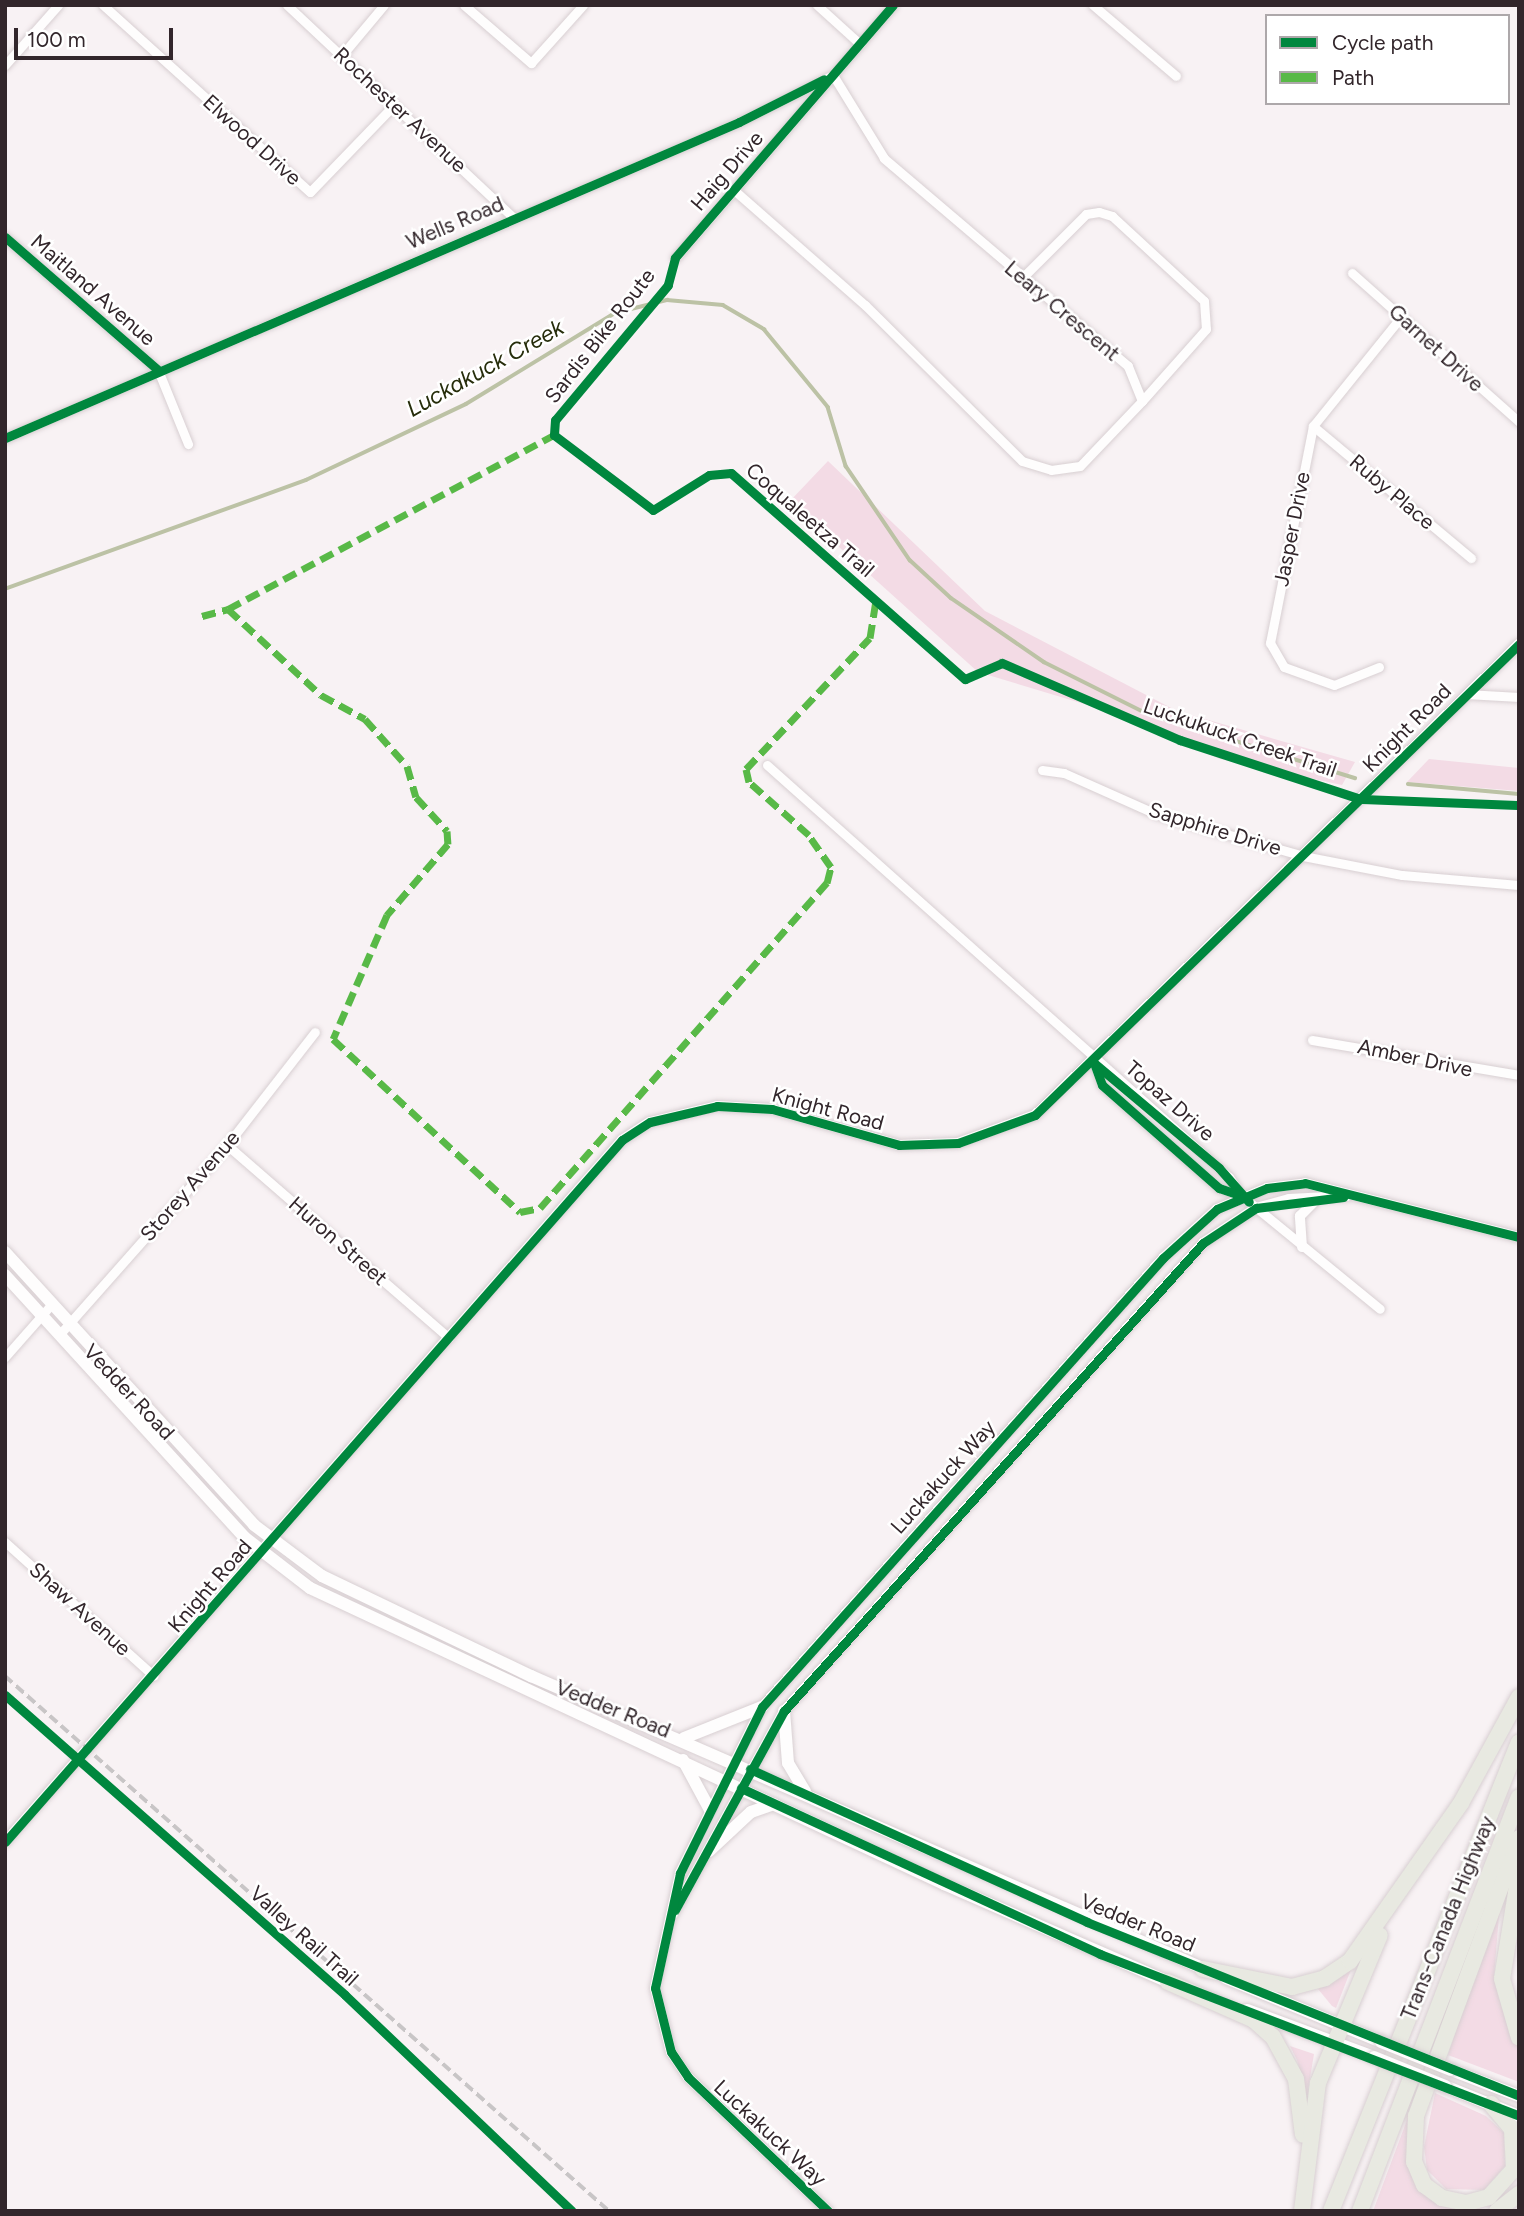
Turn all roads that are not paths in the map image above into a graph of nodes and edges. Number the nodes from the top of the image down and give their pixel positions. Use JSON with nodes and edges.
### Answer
{"nodes":[{"id":1,"x":58,"y":5,"type":"edge"},
{"id":2,"x":103,"y":5,"type":"edge"},
{"id":3,"x":287,"y":5,"type":"edge"},
{"id":4,"x":384,"y":5,"type":"edge"},
{"id":5,"x":464,"y":5,"type":"edge"},
{"id":6,"x":583,"y":5,"type":"edge"},
{"id":7,"x":817,"y":5,"type":"edge"},
{"id":8,"x":893,"y":5,"type":"edge"},
{"id":9,"x":1093,"y":5,"type":"edge"},
{"id":10,"x":860,"y":44,"type":"junction"},
{"id":11,"x":342,"y":55,"type":"junction"},
{"id":12,"x":5,"y":65,"type":"edge"},
{"id":13,"x":833,"y":75,"type":"junction"},
{"id":14,"x":1176,"y":76,"type":"dead end"},
{"id":15,"x":394,"y":104,"type":"junction"},
{"id":16,"x":734,"y":190,"type":"junction"},
{"id":17,"x":513,"y":217,"type":"junction"},
{"id":18,"x":5,"y":237,"type":"edge"},
{"id":19,"x":675,"y":258,"type":"dead end"},
{"id":20,"x":1352,"y":273,"type":"dead end"},
{"id":21,"x":1021,"y":279,"type":"junction"},
{"id":22,"x":1401,"y":317,"type":"junction"},
{"id":23,"x":158,"y":370,"type":"junction"},
{"id":24,"x":1142,"y":401,"type":"junction"},
{"id":25,"x":1519,"y":422,"type":"edge"},
{"id":26,"x":1313,"y":426,"type":"junction"},
{"id":27,"x":5,"y":438,"type":"edge"},
{"id":28,"x":188,"y":444,"type":"dead end"},
{"id":29,"x":1471,"y":558,"type":"dead end"},
{"id":30,"x":1519,"y":644,"type":"edge"},
{"id":31,"x":1379,"y":667,"type":"dead end"},
{"id":32,"x":1466,"y":694,"type":"junction"},
{"id":33,"x":1519,"y":697,"type":"edge"},
{"id":34,"x":768,"y":765,"type":"dead end"},
{"id":35,"x":1042,"y":770,"type":"dead end"},
{"id":36,"x":1303,"y":856,"type":"junction"},
{"id":37,"x":1519,"y":885,"type":"edge"},
{"id":38,"x":315,"y":1032,"type":"dead end"},
{"id":39,"x":1312,"y":1040,"type":"dead end"},
{"id":40,"x":1094,"y":1063,"type":"junction"},
{"id":41,"x":1519,"y":1075,"type":"edge"},
{"id":42,"x":227,"y":1144,"type":"junction"},
{"id":43,"x":1242,"y":1196,"type":"junction"},
{"id":44,"x":1356,"y":1196,"type":"junction"},
{"id":45,"x":1319,"y":1198,"type":"junction"},
{"id":46,"x":1256,"y":1208,"type":"junction"},
{"id":47,"x":1519,"y":1237,"type":"edge"},
{"id":48,"x":1303,"y":1247,"type":"junction"},
{"id":49,"x":5,"y":1252,"type":"edge"},
{"id":50,"x":5,"y":1275,"type":"edge"},
{"id":51,"x":50,"y":1306,"type":"junction"},
{"id":52,"x":1380,"y":1309,"type":"dead end"},
{"id":53,"x":41,"y":1316,"type":"junction"},
{"id":54,"x":63,"y":1330,"type":"junction"},
{"id":55,"x":449,"y":1338,"type":"junction"},
{"id":56,"x":5,"y":1357,"type":"edge"},
{"id":57,"x":273,"y":1541,"type":"junction"},
{"id":58,"x":5,"y":1542,"type":"edge"},
{"id":59,"x":263,"y":1553,"type":"junction"},
{"id":60,"x":154,"y":1676,"type":"junction"},
{"id":61,"x":1519,"y":1697,"type":"edge"},
{"id":62,"x":762,"y":1707,"type":"junction"},
{"id":63,"x":784,"y":1712,"type":"junction"},
{"id":64,"x":684,"y":1738,"type":"junction"},
{"id":65,"x":1519,"y":1742,"type":"edge"},
{"id":66,"x":682,"y":1760,"type":"junction"},
{"id":67,"x":733,"y":1761,"type":"junction"},
{"id":68,"x":750,"y":1769,"type":"junction"},
{"id":69,"x":724,"y":1779,"type":"junction"},
{"id":70,"x":741,"y":1788,"type":"junction"},
{"id":71,"x":808,"y":1794,"type":"junction"},
{"id":72,"x":1519,"y":1797,"type":"edge"},
{"id":73,"x":774,"y":1804,"type":"junction"},
{"id":74,"x":709,"y":1810,"type":"junction"},
{"id":75,"x":1519,"y":1838,"type":"edge"},
{"id":76,"x":5,"y":1842,"type":"edge"},
{"id":77,"x":709,"y":1851,"type":"junction"},
{"id":78,"x":1519,"y":1874,"type":"edge"},
{"id":79,"x":1402,"y":1892,"type":"junction"},
{"id":80,"x":667,"y":1922,"type":"junction"},
{"id":81,"x":1203,"y":1969,"type":"junction"},
{"id":82,"x":1168,"y":1982,"type":"junction"},
{"id":83,"x":1340,"y":2026,"type":"junction"},
{"id":84,"x":1519,"y":2038,"type":"edge"},
{"id":85,"x":1334,"y":2042,"type":"junction"},
{"id":86,"x":1519,"y":2096,"type":"edge"},
{"id":87,"x":1491,"y":2104,"type":"junction"},
{"id":88,"x":1519,"y":2116,"type":"edge"},
{"id":89,"x":1306,"y":2166,"type":"junction"},
{"id":90,"x":1519,"y":2194,"type":"edge"},
{"id":91,"x":828,"y":2211,"type":"edge"},
{"id":92,"x":1302,"y":2211,"type":"edge"},
{"id":93,"x":1331,"y":2211,"type":"edge"},
{"id":94,"x":1360,"y":2211,"type":"edge"},
{"id":95,"x":1497,"y":2211,"type":"edge"}],
"edges":[{"from":1,"to":12,"type":"street"},
{"from":2,"to":15,"type":"street","name":"Elwood Drive"},
{"from":3,"to":11,"type":"street","name":"Rochester Avenue"},
{"from":4,"to":11,"type":"street"},
{"from":5,"to":6,"type":"street"},
{"from":7,"to":10,"type":"street"},
{"from":8,"to":10,"type":"street","name":"Wells Road"},
{"from":9,"to":14,"type":"street"},
{"from":10,"to":13,"type":"street","name":"Wells Road"},
{"from":11,"to":15,"type":"street","name":"Rochester Avenue"},
{"from":13,"to":16,"type":"street","name":"Haig Drive"},
{"from":13,"to":17,"type":"street","name":"Wells Road"},
{"from":13,"to":21,"type":"street","name":"Leary Crescent"},
{"from":15,"to":17,"type":"street","name":"Rochester Avenue"},
{"from":16,"to":19,"type":"street","name":"Haig Drive"},
{"from":16,"to":24,"type":"street"},
{"from":17,"to":23,"type":"street","name":"Wells Road"},
{"from":18,"to":23,"type":"street","name":"Maitland Avenue"},
{"from":20,"to":22,"type":"street","name":"Garnet Drive"},
{"from":21,"to":24,"type":"street","name":"Leary Crescent"},
{"from":21,"to":24,"type":"street"},
{"from":22,"to":25,"type":"street","name":"Garnet Drive"},
{"from":22,"to":26,"type":"street","name":"Jasper Drive"},
{"from":23,"to":27,"type":"street","name":"Wells Road"},
{"from":23,"to":28,"type":"street","name":"Maitland Avenue"},
{"from":26,"to":29,"type":"street","name":"Ruby Place"},
{"from":26,"to":31,"type":"street","name":"Jasper Drive"},
{"from":30,"to":32,"type":"street","name":"Knight Road"},
{"from":32,"to":33,"type":"street"},
{"from":32,"to":36,"type":"street","name":"Knight Road"},
{"from":34,"to":40,"type":"street","name":"Topaz Drive"},
{"from":35,"to":36,"type":"street","name":"Sapphire Drive"},
{"from":36,"to":37,"type":"street","name":"Sapphire Drive"},
{"from":36,"to":40,"type":"street","name":"Knight Road"},
{"from":38,"to":42,"type":"street","name":"Storey Avenue"},
{"from":39,"to":41,"type":"street","name":"Amber Drive"},
{"from":40,"to":43,"type":"street","name":"Topaz Drive"},
{"from":40,"to":43,"type":"street","name":"Topaz Drive"},
{"from":40,"to":55,"type":"street","name":"Knight Road"},
{"from":42,"to":54,"type":"street","name":"Storey Avenue"},
{"from":42,"to":55,"type":"street","name":"Huron Street"},
{"from":43,"to":44,"type":"street","name":"Luckakuck Way"},
{"from":43,"to":46,"type":"street","name":"Topaz Drive"},
{"from":43,"to":62,"type":"street","name":"Luckakuck Way"},
{"from":44,"to":45,"type":"street","name":"Luckakuck Way"},
{"from":44,"to":47,"type":"street","name":"Luckakuck Way"},
{"from":45,"to":46,"type":"street","name":"Luckakuck Way"},
{"from":45,"to":48,"type":"street"},
{"from":46,"to":48,"type":"street","name":"Topaz Drive"},
{"from":46,"to":63,"type":"street","name":"Luckakuck Way"},
{"from":48,"to":52,"type":"street","name":"Topaz Drive"},
{"from":49,"to":51,"type":"main road","name":"Vedder Road"},
{"from":50,"to":53,"type":"main road","name":"Vedder Road"},
{"from":51,"to":53,"type":"street"},
{"from":51,"to":54,"type":"main road","name":"Vedder Road"},
{"from":53,"to":54,"type":"main road","name":"Vedder Road"},
{"from":53,"to":56,"type":"street"},
{"from":54,"to":57,"type":"main road","name":"Vedder Road"},
{"from":54,"to":59,"type":"main road","name":"Vedder Road"},
{"from":55,"to":57,"type":"street","name":"Knight Road"},
{"from":57,"to":59,"type":"street","name":"Knight Road"},
{"from":57,"to":64,"type":"main road","name":"Vedder Road"},
{"from":58,"to":60,"type":"street","name":"Shaw Avenue"},
{"from":59,"to":60,"type":"street","name":"Knight Road"},
{"from":59,"to":66,"type":"main road","name":"Vedder Road"},
{"from":60,"to":76,"type":"street","name":"Knight Road"},
{"from":61,"to":79,"type":"highway"},
{"from":62,"to":64,"type":"main road"},
{"from":62,"to":67,"type":"street","name":"Luckakuck Way"},
{"from":63,"to":68,"type":"street","name":"Luckakuck Way"},
{"from":63,"to":71,"type":"main road"},
{"from":64,"to":67,"type":"main road","name":"Vedder Road"},
{"from":65,"to":93,"type":"highway","name":"Trans-Canada Highway"},
{"from":66,"to":69,"type":"main road","name":"Vedder Road"},
{"from":66,"to":74,"type":"main road"},
{"from":67,"to":68,"type":"main road","name":"Vedder Road"},
{"from":67,"to":69,"type":"street","name":"Luckakuck Way"},
{"from":68,"to":70,"type":"street","name":"Luckakuck Way"},
{"from":68,"to":71,"type":"main road","name":"Vedder Road"},
{"from":69,"to":70,"type":"main road","name":"Vedder Road"},
{"from":69,"to":74,"type":"street","name":"Luckakuck Way"},
{"from":70,"to":73,"type":"main road","name":"Vedder Road"},
{"from":70,"to":77,"type":"street","name":"Luckakuck Way"},
{"from":71,"to":81,"type":"main road","name":"Vedder Road"},
{"from":72,"to":94,"type":"highway","name":"Trans-Canada Highway"},
{"from":73,"to":77,"type":"main road"},
{"from":73,"to":82,"type":"main road","name":"Vedder Road"},
{"from":74,"to":80,"type":"street","name":"Luckakuck Way"},
{"from":75,"to":87,"type":"highway"},
{"from":77,"to":80,"type":"street","name":"Luckakuck Way"},
{"from":78,"to":84,"type":"highway"},
{"from":79,"to":81,"type":"highway"},
{"from":79,"to":83,"type":"highway"},
{"from":80,"to":91,"type":"street","name":"Luckakuck Way"},
{"from":81,"to":83,"type":"main road","name":"Vedder Road"},
{"from":82,"to":85,"type":"main road","name":"Vedder Road"},
{"from":82,"to":89,"type":"highway"},
{"from":83,"to":85,"type":"highway"},
{"from":83,"to":86,"type":"main road","name":"Vedder Road","bridge":true},
{"from":85,"to":87,"type":"main road","name":"Vedder Road","bridge":true},
{"from":85,"to":89,"type":"highway"},
{"from":87,"to":88,"type":"main road","name":"Vedder Road"},
{"from":89,"to":92,"type":"highway"},
{"from":90,"to":95,"type":"highway"}]}
